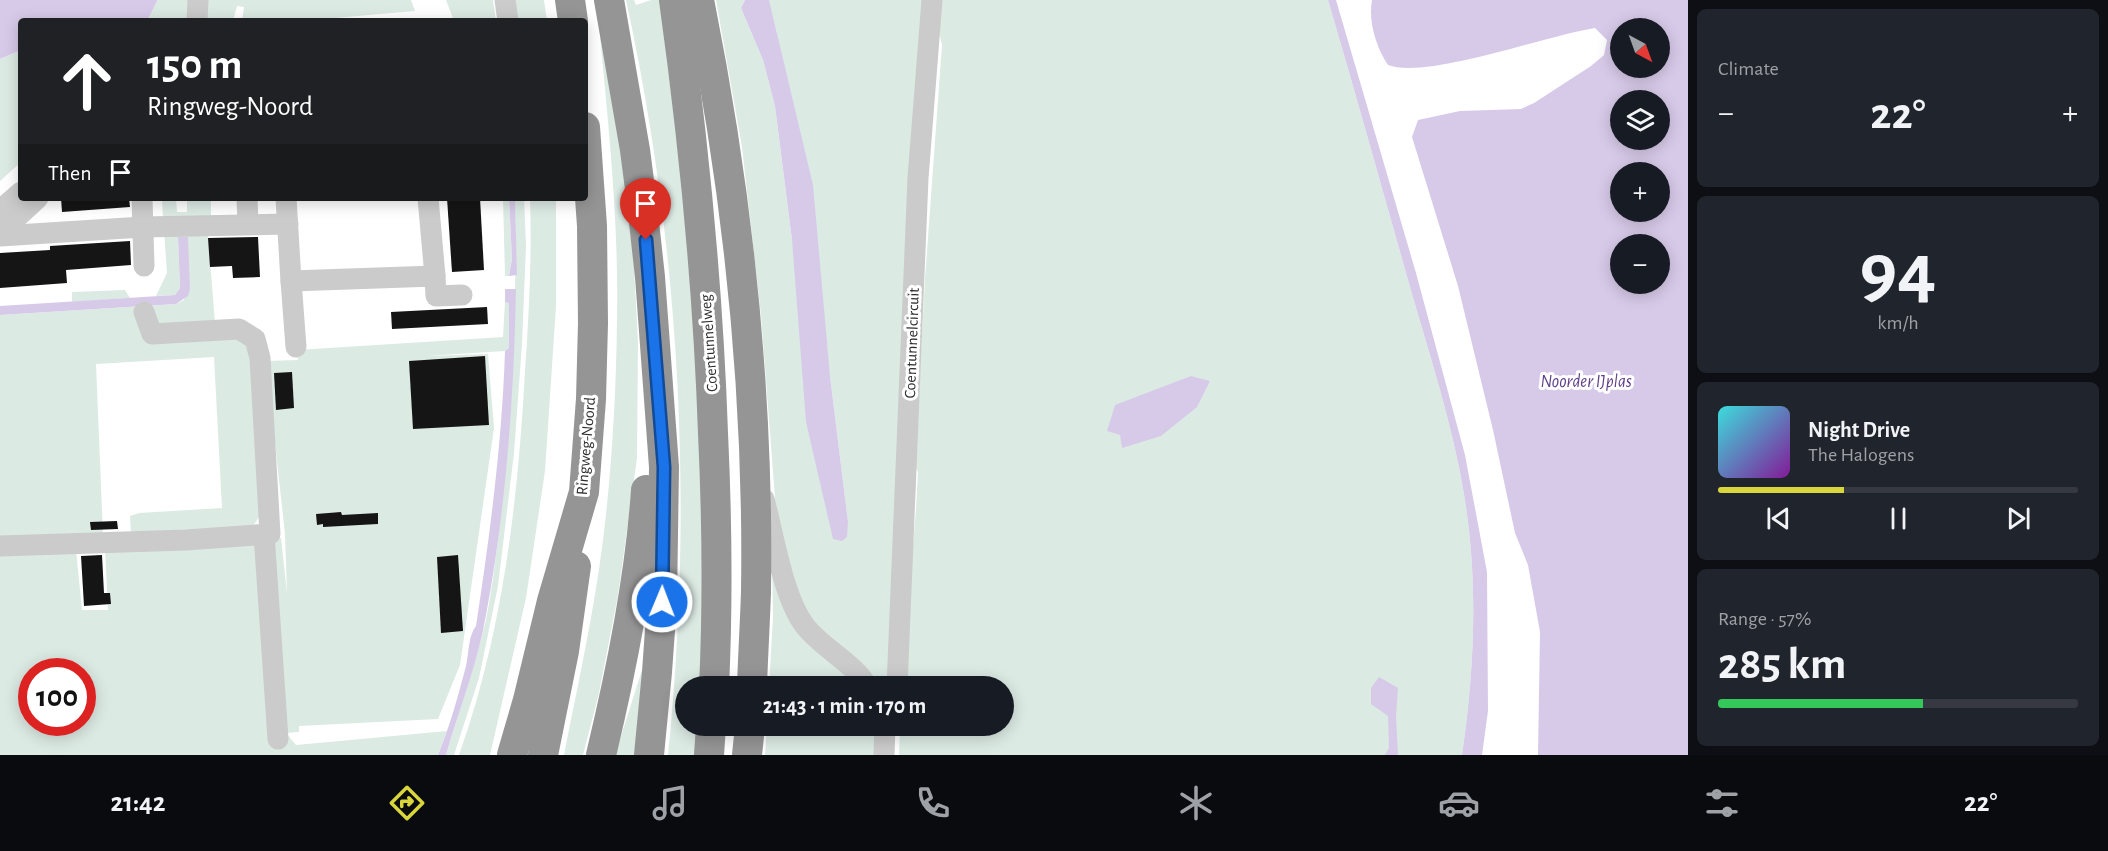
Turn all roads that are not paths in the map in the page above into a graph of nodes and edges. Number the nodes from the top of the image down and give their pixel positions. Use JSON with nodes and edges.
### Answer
{"nodes":[{"id":1,"x":198,"y":0,"type":"edge"},
{"id":2,"x":505,"y":0,"type":"edge"},
{"id":3,"x":570,"y":0,"type":"edge"},
{"id":4,"x":609,"y":0,"type":"edge"},
{"id":5,"x":674,"y":0,"type":"edge"},
{"id":6,"x":699,"y":0,"type":"edge"},
{"id":7,"x":932,"y":0,"type":"edge"},
{"id":8,"x":197,"y":18,"type":"edge"},
{"id":9,"x":508,"y":18,"type":"edge"},
{"id":10,"x":573,"y":18,"type":"edge"},
{"id":11,"x":588,"y":170,"type":"edge"},
{"id":12,"x":18,"y":195,"type":"edge"},
{"id":13,"x":35,"y":201,"type":"edge"},
{"id":14,"x":142,"y":201,"type":"edge"},
{"id":15,"x":247,"y":201,"type":"edge"},
{"id":16,"x":286,"y":201,"type":"edge"},
{"id":17,"x":428,"y":201,"type":"edge"},
{"id":18,"x":0,"y":210,"type":"edge"},
{"id":19,"x":248,"y":224,"type":"junction"},
{"id":20,"x":288,"y":224,"type":"junction"},
{"id":21,"x":143,"y":227,"type":"junction"},
{"id":22,"x":0,"y":234,"type":"edge"},
{"id":23,"x":144,"y":266,"type":"dead end"},
{"id":24,"x":435,"y":276,"type":"junction"},
{"id":25,"x":650,"y":277,"type":"junction"},
{"id":26,"x":291,"y":281,"type":"junction"},
{"id":27,"x":462,"y":295,"type":"dead end"},
{"id":28,"x":144,"y":312,"type":"dead end"},
{"id":29,"x":296,"y":347,"type":"dead end"},
{"id":30,"x":754,"y":458,"type":"junction"},
{"id":31,"x":584,"y":492,"type":"junction"},
{"id":32,"x":264,"y":534,"type":"junction"},
{"id":33,"x":0,"y":546,"type":"edge"},
{"id":34,"x":714,"y":676,"type":"edge"},
{"id":35,"x":752,"y":676,"type":"edge"},
{"id":36,"x":859,"y":676,"type":"edge"},
{"id":37,"x":897,"y":676,"type":"edge"},
{"id":38,"x":711,"y":736,"type":"edge"},
{"id":39,"x":749,"y":736,"type":"edge"},
{"id":40,"x":885,"y":736,"type":"edge"},
{"id":41,"x":278,"y":739,"type":"dead end"},
{"id":42,"x":512,"y":755,"type":"edge"},
{"id":43,"x":543,"y":755,"type":"edge"},
{"id":44,"x":600,"y":755,"type":"edge"},
{"id":45,"x":648,"y":755,"type":"edge"},
{"id":46,"x":710,"y":755,"type":"edge"},
{"id":47,"x":747,"y":755,"type":"edge"},
{"id":48,"x":884,"y":755,"type":"edge"}],
"edges":[{"from":1,"to":8,"type":"street"},
{"from":2,"to":9,"type":"street"},
{"from":3,"to":10,"type":"highway"},
{"from":4,"to":25,"type":"highway"},
{"from":5,"to":34,"type":"highway","name":"Coentunnelweg"},
{"from":6,"to":30,"type":"highway"},
{"from":7,"to":37,"type":"street","name":"Coentunnelcircuit"},
{"from":11,"to":31,"type":"highway","name":"Ringweg-Noord"},
{"from":12,"to":18,"type":"street"},
{"from":13,"to":22,"type":"street"},
{"from":14,"to":21,"type":"street"},
{"from":15,"to":19,"type":"street"},
{"from":16,"to":20,"type":"street"},
{"from":17,"to":24,"type":"street"},
{"from":19,"to":20,"type":"street"},
{"from":19,"to":21,"type":"street"},
{"from":20,"to":26,"type":"street"},
{"from":21,"to":22,"type":"street"},
{"from":21,"to":23,"type":"street"},
{"from":24,"to":26,"type":"street"},
{"from":24,"to":27,"type":"street"},
{"from":25,"to":44,"type":"highway"},
{"from":25,"to":45,"type":"highway"},
{"from":26,"to":29,"type":"street"},
{"from":28,"to":32,"type":"street"},
{"from":30,"to":35,"type":"highway"},
{"from":30,"to":36,"type":"street"},
{"from":31,"to":42,"type":"highway","name":"Ringweg-Noord"},
{"from":31,"to":43,"type":"highway"},
{"from":32,"to":33,"type":"street"},
{"from":32,"to":41,"type":"street"},
{"from":38,"to":46,"type":"highway"},
{"from":39,"to":47,"type":"highway"},
{"from":40,"to":48,"type":"street"}]}
